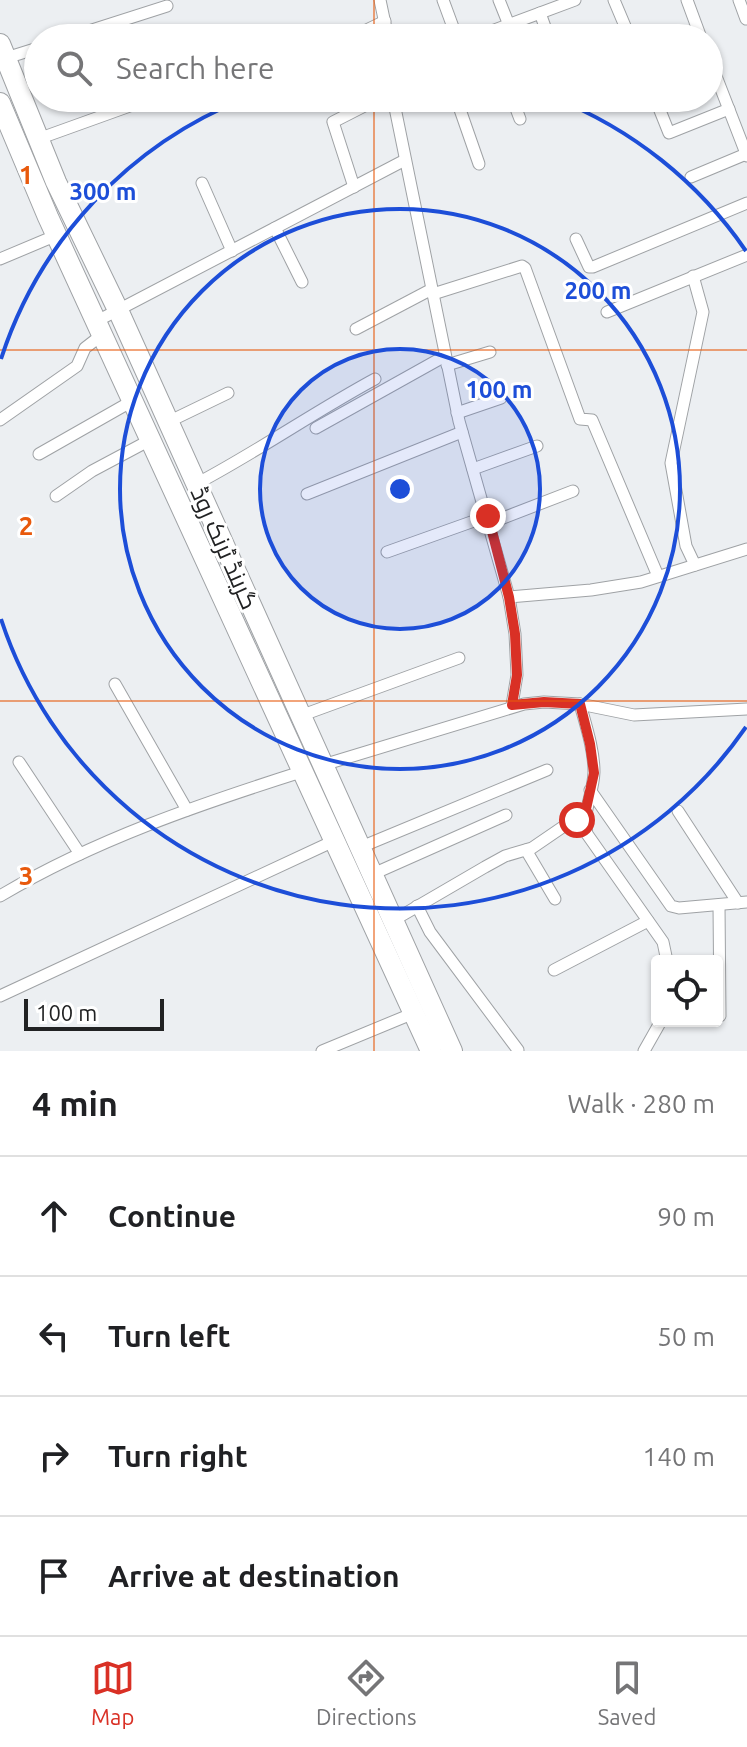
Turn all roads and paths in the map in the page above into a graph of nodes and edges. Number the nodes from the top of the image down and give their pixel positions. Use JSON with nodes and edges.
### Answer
{"nodes":[{"id":1,"x":380,"y":0,"type":"edge"},
{"id":2,"x":443,"y":0,"type":"edge"},
{"id":3,"x":499,"y":0,"type":"edge"},
{"id":4,"x":575,"y":0,"type":"edge"},
{"id":5,"x":614,"y":0,"type":"edge"},
{"id":6,"x":687,"y":0,"type":"edge"},
{"id":7,"x":739,"y":0,"type":"edge"},
{"id":8,"x":559,"y":2,"type":"edge"},
{"id":9,"x":167,"y":6,"type":"dead end"},
{"id":10,"x":540,"y":13,"type":"junction"},
{"id":11,"x":746,"y":19,"type":"edge"},
{"id":12,"x":385,"y":21,"type":"junction"},
{"id":13,"x":111,"y":24,"type":"edge"},
{"id":14,"x":379,"y":24,"type":"edge"},
{"id":15,"x":386,"y":24,"type":"edge"},
{"id":16,"x":452,"y":24,"type":"edge"},
{"id":17,"x":509,"y":24,"type":"edge"},
{"id":18,"x":512,"y":24,"type":"edge"},
{"id":19,"x":544,"y":24,"type":"edge"},
{"id":20,"x":624,"y":24,"type":"edge"},
{"id":21,"x":696,"y":24,"type":"edge"},
{"id":22,"x":24,"y":49,"type":"edge"},
{"id":23,"x":3,"y":51,"type":"edge"},
{"id":24,"x":723,"y":94,"type":"edge"},
{"id":25,"x":24,"y":104,"type":"edge"},
{"id":26,"x":729,"y":109,"type":"junction"},
{"id":27,"x":1,"y":111,"type":"edge"},
{"id":28,"x":723,"y":111,"type":"edge"},
{"id":29,"x":27,"y":112,"type":"edge"},
{"id":30,"x":113,"y":112,"type":"edge"},
{"id":31,"x":353,"y":112,"type":"edge"},
{"id":32,"x":396,"y":112,"type":"edge"},
{"id":33,"x":461,"y":112,"type":"edge"},
{"id":34,"x":517,"y":112,"type":"edge"},
{"id":35,"x":661,"y":112,"type":"edge"},
{"id":36,"x":722,"y":112,"type":"edge"},
{"id":37,"x":520,"y":119,"type":"dead end"},
{"id":38,"x":38,"y":139,"type":"junction"},
{"id":39,"x":746,"y":155,"type":"edge"},
{"id":40,"x":405,"y":160,"type":"junction"},
{"id":41,"x":479,"y":164,"type":"dead end"},
{"id":42,"x":691,"y":177,"type":"dead end"},
{"id":43,"x":202,"y":183,"type":"dead end"},
{"id":44,"x":354,"y":187,"type":"junction"},
{"id":45,"x":747,"y":203,"type":"edge"},
{"id":46,"x":275,"y":228,"type":"junction"},
{"id":47,"x":57,"y":235,"type":"junction"},
{"id":48,"x":576,"y":239,"type":"dead end"},
{"id":49,"x":232,"y":251,"type":"junction"},
{"id":50,"x":747,"y":255,"type":"edge"},
{"id":51,"x":0,"y":259,"type":"edge"},
{"id":52,"x":693,"y":276,"type":"junction"},
{"id":53,"x":302,"y":282,"type":"dead end"},
{"id":54,"x":433,"y":292,"type":"junction"},
{"id":55,"x":118,"y":310,"type":"junction"},
{"id":56,"x":607,"y":312,"type":"dead end"},
{"id":57,"x":100,"y":328,"type":"junction"},
{"id":58,"x":356,"y":329,"type":"dead end"},
{"id":59,"x":490,"y":352,"type":"dead end"},
{"id":60,"x":446,"y":360,"type":"junction"},
{"id":61,"x":375,"y":379,"type":"dead end"},
{"id":62,"x":228,"y":393,"type":"dead end"},
{"id":63,"x":501,"y":398,"type":"dead end"},
{"id":64,"x":134,"y":400,"type":"junction"},
{"id":65,"x":457,"y":413,"type":"junction"},
{"id":66,"x":0,"y":420,"type":"edge"},
{"id":67,"x":168,"y":422,"type":"junction"},
{"id":68,"x":316,"y":428,"type":"dead end"},
{"id":69,"x":462,"y":432,"type":"junction"},
{"id":70,"x":152,"y":439,"type":"junction"},
{"id":71,"x":537,"y":446,"type":"dead end"},
{"id":72,"x":39,"y":454,"type":"dead end"},
{"id":73,"x":378,"y":467,"type":"dead end"},
{"id":74,"x":473,"y":469,"type":"junction"},
{"id":75,"x":196,"y":484,"type":"junction"},
{"id":76,"x":573,"y":491,"type":"dead end"},
{"id":77,"x":307,"y":494,"type":"dead end"},
{"id":78,"x":56,"y":496,"type":"dead end"},
{"id":79,"x":489,"y":520,"type":"junction"},
{"id":80,"x":747,"y":549,"type":"edge"},
{"id":81,"x":387,"y":552,"type":"dead end"},
{"id":82,"x":695,"y":565,"type":"junction"},
{"id":83,"x":658,"y":576,"type":"junction"},
{"id":84,"x":509,"y":597,"type":"junction"},
{"id":85,"x":459,"y":658,"type":"dead end"},
{"id":86,"x":115,"y":684,"type":"dead end"},
{"id":87,"x":580,"y":704,"type":"junction"},
{"id":88,"x":512,"y":705,"type":"junction"},
{"id":89,"x":747,"y":709,"type":"edge"},
{"id":90,"x":300,"y":716,"type":"junction"},
{"id":91,"x":19,"y":762,"type":"dead end"},
{"id":92,"x":313,"y":768,"type":"junction"},
{"id":93,"x":547,"y":770,"type":"dead end"},
{"id":94,"x":590,"y":790,"type":"junction"},
{"id":95,"x":187,"y":810,"type":"junction"},
{"id":96,"x":678,"y":811,"type":"dead end"},
{"id":97,"x":506,"y":815,"type":"dead end"},
{"id":98,"x":584,"y":818,"type":"junction"},
{"id":99,"x":336,"y":840,"type":"junction"},
{"id":100,"x":361,"y":847,"type":"junction"},
{"id":101,"x":526,"y":850,"type":"junction"},
{"id":102,"x":80,"y":854,"type":"junction"},
{"id":103,"x":373,"y":874,"type":"junction"},
{"id":104,"x":0,"y":896,"type":"edge"},
{"id":105,"x":555,"y":899,"type":"dead end"},
{"id":106,"x":742,"y":903,"type":"edge"},
{"id":107,"x":719,"y":905,"type":"junction"},
{"id":108,"x":417,"y":906,"type":"junction"},
{"id":109,"x":394,"y":920,"type":"junction"},
{"id":110,"x":648,"y":921,"type":"junction"},
{"id":111,"x":666,"y":955,"type":"edge"},
{"id":112,"x":719,"y":955,"type":"edge"},
{"id":113,"x":554,"y":970,"type":"dead end"},
{"id":114,"x":0,"y":996,"type":"edge"},
{"id":115,"x":414,"y":1013,"type":"junction"},
{"id":116,"x":658,"y":1027,"type":"edge"},
{"id":117,"x":518,"y":1050,"type":"edge"},
{"id":118,"x":322,"y":1051,"type":"edge"},
{"id":119,"x":431,"y":1051,"type":"edge"},
{"id":120,"x":452,"y":1051,"type":"edge"},
{"id":121,"x":644,"y":1051,"type":"edge"}],
"edges":[{"from":1,"to":12,"type":"street"},
{"from":2,"to":16,"type":"street"},
{"from":3,"to":17,"type":"street"},
{"from":4,"to":8,"type":"street"},
{"from":5,"to":20,"type":"street"},
{"from":6,"to":21,"type":"street"},
{"from":7,"to":11,"type":"street"},
{"from":8,"to":10,"type":"street"},
{"from":9,"to":13,"type":"street"},
{"from":10,"to":18,"type":"street"},
{"from":10,"to":19,"type":"street"},
{"from":12,"to":14,"type":"street"},
{"from":12,"to":15,"type":"street"},
{"from":22,"to":23,"type":"street"},
{"from":23,"to":25,"type":"highway","name":"گرینڈ ٹرنک روڈ"},
{"from":24,"to":26,"type":"street"},
{"from":26,"to":28,"type":"street"},
{"from":26,"to":39,"type":"street"},
{"from":27,"to":47,"type":"highway","name":"گرینڈ ٹرنک روڈ"},
{"from":29,"to":38,"type":"highway","name":"گرینڈ ٹرنک روڈ"},
{"from":30,"to":38,"type":"street"},
{"from":31,"to":44,"type":"street"},
{"from":32,"to":40,"type":"street"},
{"from":33,"to":41,"type":"street"},
{"from":34,"to":37,"type":"street"},
{"from":35,"to":36,"type":"street"},
{"from":38,"to":55,"type":"highway","name":"گرینڈ ٹرنک روڈ"},
{"from":39,"to":42,"type":"street"},
{"from":40,"to":44,"type":"street"},
{"from":40,"to":54,"type":"street"},
{"from":43,"to":49,"type":"street"},
{"from":44,"to":46,"type":"street"},
{"from":45,"to":48,"type":"street"},
{"from":46,"to":49,"type":"street"},
{"from":46,"to":53,"type":"street"},
{"from":47,"to":51,"type":"street"},
{"from":47,"to":57,"type":"highway","name":"گرینڈ ٹرنک روڈ"},
{"from":49,"to":55,"type":"street"},
{"from":50,"to":52,"type":"street"},
{"from":52,"to":56,"type":"street"},
{"from":52,"to":82,"type":"street"},
{"from":54,"to":58,"type":"street"},
{"from":54,"to":60,"type":"street"},
{"from":54,"to":83,"type":"street"},
{"from":55,"to":57,"type":"street"},
{"from":55,"to":67,"type":"highway","name":"گرینڈ ٹرنک روڈ"},
{"from":57,"to":64,"type":"highway","name":"گرینڈ ٹرنک روڈ"},
{"from":57,"to":66,"type":"street"},
{"from":59,"to":60,"type":"street"},
{"from":60,"to":65,"type":"street"},
{"from":60,"to":68,"type":"street"},
{"from":61,"to":75,"type":"street"},
{"from":62,"to":67,"type":"street"},
{"from":63,"to":65,"type":"street"},
{"from":64,"to":70,"type":"highway","name":"گرینڈ ٹرنک روڈ"},
{"from":64,"to":72,"type":"street"},
{"from":65,"to":69,"type":"street"},
{"from":67,"to":75,"type":"highway","name":"گرینڈ ٹرنک روڈ"},
{"from":69,"to":73,"type":"street"},
{"from":69,"to":74,"type":"street"},
{"from":69,"to":77,"type":"street"},
{"from":70,"to":78,"type":"street"},
{"from":70,"to":92,"type":"highway","name":"گرینڈ ٹرنک روڈ"},
{"from":71,"to":74,"type":"street"},
{"from":74,"to":79,"type":"street"},
{"from":75,"to":90,"type":"highway","name":"گرینڈ ٹرنک روڈ"},
{"from":76,"to":79,"type":"street"},
{"from":79,"to":81,"type":"street"},
{"from":79,"to":84,"type":"street"},
{"from":80,"to":82,"type":"street"},
{"from":82,"to":83,"type":"street"},
{"from":83,"to":84,"type":"street"},
{"from":84,"to":88,"type":"street"},
{"from":85,"to":90,"type":"street"},
{"from":86,"to":95,"type":"street"},
{"from":87,"to":88,"type":"street"},
{"from":87,"to":89,"type":"street"},
{"from":87,"to":94,"type":"street"},
{"from":88,"to":92,"type":"street"},
{"from":90,"to":92,"type":"highway","name":"گرینڈ ٹرنک روڈ"},
{"from":91,"to":102,"type":"street"},
{"from":92,"to":95,"type":"street"},
{"from":92,"to":99,"type":"highway","name":"گرینڈ ٹرنک روڈ"},
{"from":92,"to":100,"type":"highway","name":"گرینڈ ٹرنک روڈ"},
{"from":93,"to":100,"type":"street"},
{"from":94,"to":98,"type":"street"},
{"from":94,"to":107,"type":"street"},
{"from":95,"to":102,"type":"street"},
{"from":96,"to":106,"type":"street"},
{"from":97,"to":103,"type":"street"},
{"from":98,"to":101,"type":"street"},
{"from":98,"to":110,"type":"street"},
{"from":99,"to":114,"type":"street"},
{"from":99,"to":115,"type":"highway","name":"گرینڈ ٹرنک روڈ"},
{"from":100,"to":103,"type":"highway","name":"گرینڈ ٹرنک روڈ"},
{"from":101,"to":105,"type":"street"},
{"from":101,"to":108,"type":"street"},
{"from":102,"to":104,"type":"street"},
{"from":103,"to":109,"type":"highway","name":"گرینڈ ٹرنک روڈ"},
{"from":106,"to":107,"type":"street"},
{"from":107,"to":112,"type":"street"},
{"from":108,"to":109,"type":"street"},
{"from":108,"to":117,"type":"street"},
{"from":109,"to":120,"type":"highway","name":"گرینڈ ٹرنک روڈ"},
{"from":110,"to":111,"type":"street"},
{"from":110,"to":113,"type":"street"},
{"from":115,"to":118,"type":"street"},
{"from":115,"to":119,"type":"highway","name":"گرینڈ ٹرنک روڈ"},
{"from":116,"to":121,"type":"street"}]}
